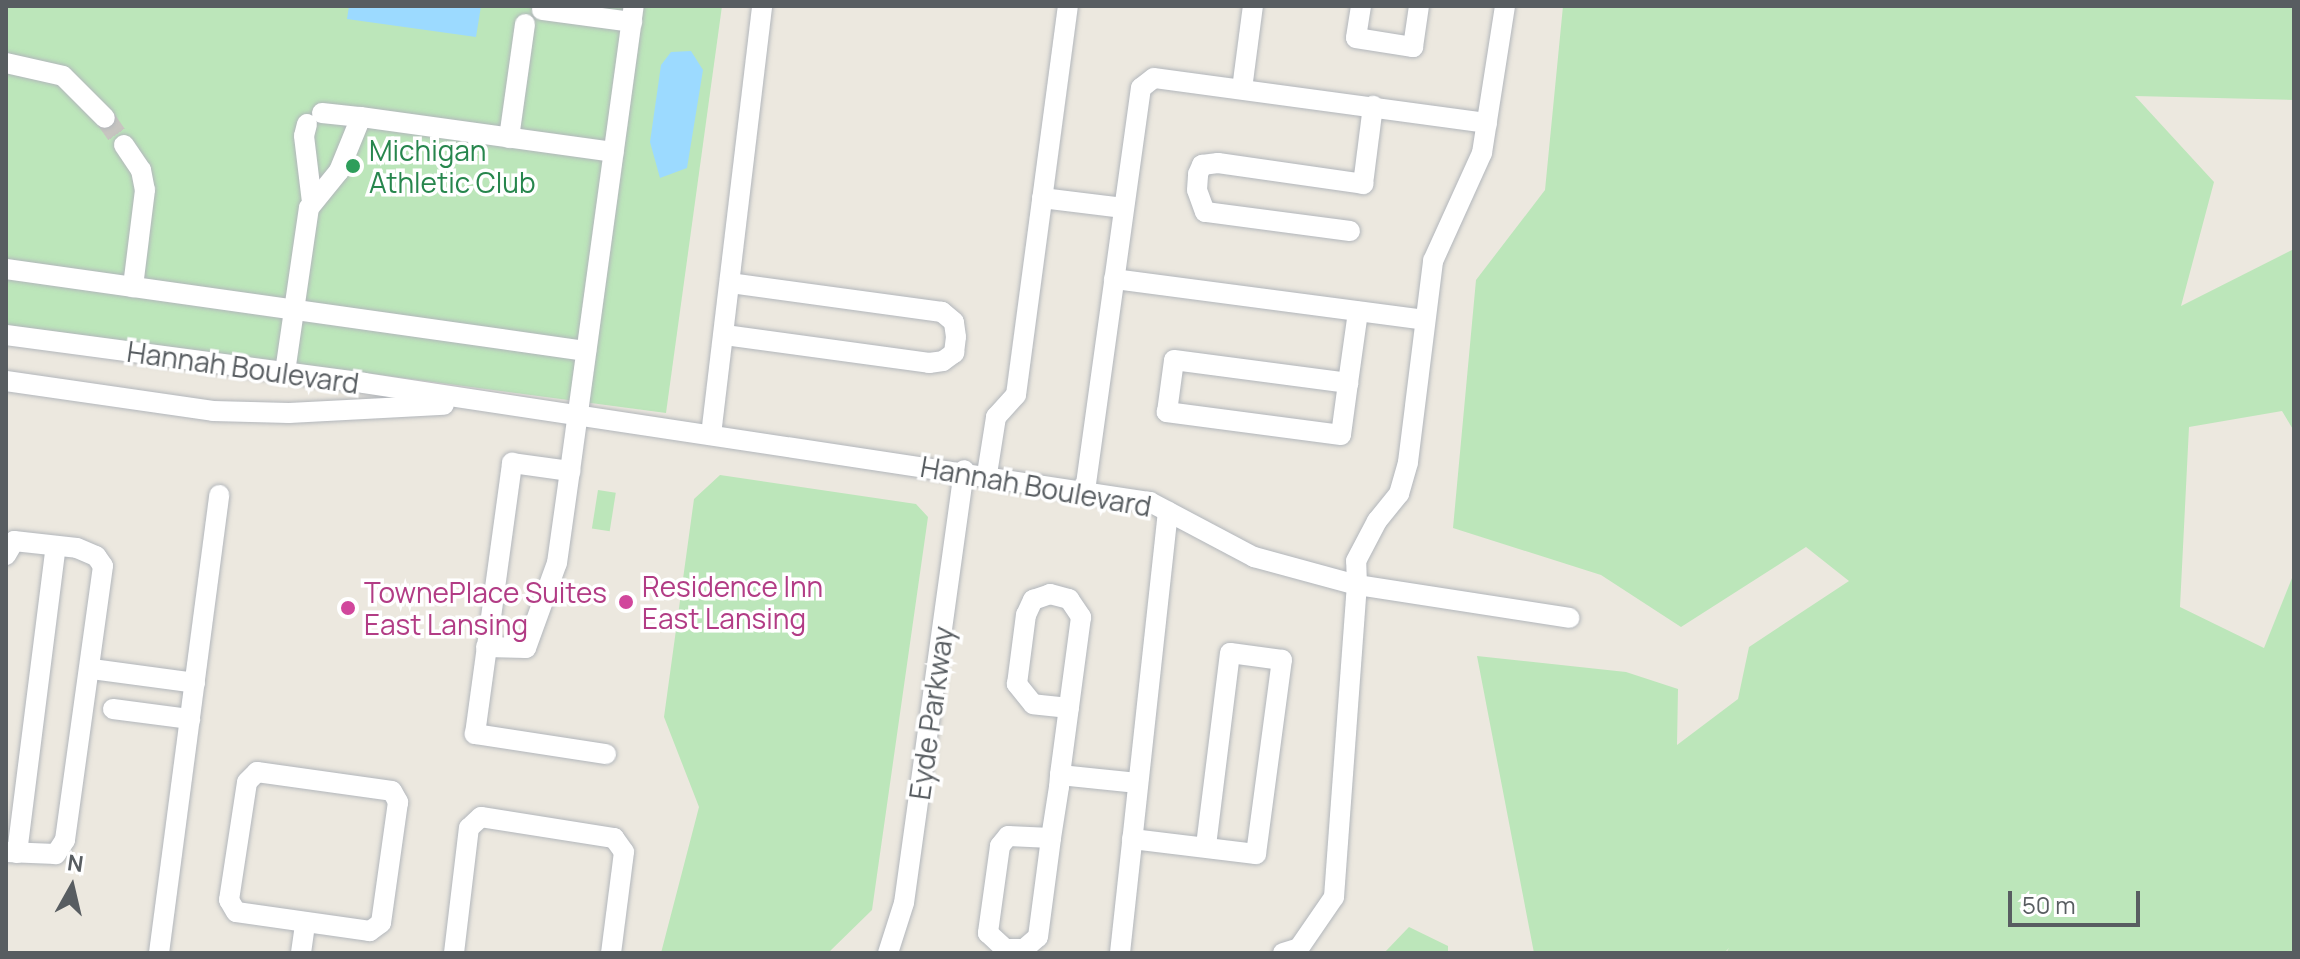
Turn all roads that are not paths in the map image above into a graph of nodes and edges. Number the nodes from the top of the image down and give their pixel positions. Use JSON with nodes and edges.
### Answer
{"nodes":[{"id":1,"x":762,"y":6,"type":"edge"},
{"id":2,"x":1068,"y":6,"type":"edge"},
{"id":3,"x":1253,"y":6,"type":"edge"},
{"id":4,"x":1361,"y":6,"type":"edge"},
{"id":5,"x":1419,"y":6,"type":"edge"},
{"id":6,"x":1505,"y":6,"type":"edge"},
{"id":7,"x":542,"y":10,"type":"dead end"},
{"id":8,"x":633,"y":14,"type":"edge"},
{"id":9,"x":525,"y":24,"type":"dead end"},
{"id":10,"x":6,"y":63,"type":"edge"},
{"id":11,"x":1242,"y":89,"type":"junction"},
{"id":12,"x":1373,"y":106,"type":"junction"},
{"id":13,"x":361,"y":117,"type":"junction"},
{"id":14,"x":105,"y":118,"type":"tunnel mouth"},
{"id":15,"x":1487,"y":123,"type":"junction"},
{"id":16,"x":509,"y":138,"type":"junction"},
{"id":17,"x":124,"y":145,"type":"tunnel mouth"},
{"id":18,"x":614,"y":152,"type":"junction"},
{"id":19,"x":1042,"y":198,"type":"junction"},
{"id":20,"x":312,"y":202,"type":"junction"},
{"id":21,"x":1123,"y":208,"type":"junction"},
{"id":22,"x":1350,"y":231,"type":"dead end"},
{"id":23,"x":6,"y":269,"type":"edge"},
{"id":24,"x":1114,"y":279,"type":"junction"},
{"id":25,"x":731,"y":283,"type":"junction"},
{"id":26,"x":133,"y":287,"type":"junction"},
{"id":27,"x":293,"y":310,"type":"junction"},
{"id":28,"x":1358,"y":312,"type":"junction"},
{"id":29,"x":1424,"y":320,"type":"junction"},
{"id":30,"x":6,"y":335,"type":"edge"},
{"id":31,"x":725,"y":335,"type":"junction"},
{"id":32,"x":586,"y":351,"type":"junction"},
{"id":33,"x":285,"y":372,"type":"junction"},
{"id":34,"x":6,"y":381,"type":"edge"},
{"id":35,"x":1348,"y":383,"type":"junction"},
{"id":36,"x":479,"y":402,"type":"junction"},
{"id":37,"x":577,"y":416,"type":"junction"},
{"id":38,"x":711,"y":435,"type":"junction"},
{"id":39,"x":964,"y":470,"type":"junction"},
{"id":40,"x":570,"y":471,"type":"junction"},
{"id":41,"x":987,"y":474,"type":"junction"},
{"id":42,"x":1085,"y":491,"type":"junction"},
{"id":43,"x":219,"y":495,"type":"dead end"},
{"id":44,"x":1168,"y":512,"type":"junction"},
{"id":45,"x":56,"y":546,"type":"junction"},
{"id":46,"x":6,"y":555,"type":"edge"},
{"id":47,"x":1357,"y":585,"type":"junction"},
{"id":48,"x":1569,"y":618,"type":"dead end"},
{"id":49,"x":486,"y":647,"type":"junction"},
{"id":50,"x":92,"y":669,"type":"junction"},
{"id":51,"x":195,"y":683,"type":"junction"},
{"id":52,"x":1069,"y":708,"type":"junction"},
{"id":53,"x":113,"y":709,"type":"dead end"},
{"id":54,"x":190,"y":719,"type":"junction"},
{"id":55,"x":606,"y":754,"type":"dead end"},
{"id":56,"x":1060,"y":775,"type":"junction"},
{"id":57,"x":1138,"y":783,"type":"junction"},
{"id":58,"x":1051,"y":838,"type":"junction"},
{"id":59,"x":1132,"y":839,"type":"junction"},
{"id":60,"x":1206,"y":847,"type":"junction"},
{"id":61,"x":12,"y":852,"type":"edge"},
{"id":62,"x":305,"y":924,"type":"junction"},
{"id":63,"x":159,"y":953,"type":"edge"},
{"id":64,"x":301,"y":953,"type":"edge"},
{"id":65,"x":454,"y":953,"type":"edge"},
{"id":66,"x":611,"y":953,"type":"edge"},
{"id":67,"x":888,"y":953,"type":"edge"},
{"id":68,"x":1120,"y":953,"type":"edge"},
{"id":69,"x":1283,"y":953,"type":"edge"}],
"edges":[{"from":1,"to":25,"type":"street"},
{"from":2,"to":19,"type":"street"},
{"from":3,"to":11,"type":"street"},
{"from":4,"to":5,"type":"street"},
{"from":6,"to":15,"type":"street"},
{"from":7,"to":8,"type":"street"},
{"from":8,"to":18,"type":"street"},
{"from":9,"to":16,"type":"street"},
{"from":10,"to":14,"type":"street"},
{"from":11,"to":12,"type":"street"},
{"from":11,"to":21,"type":"street"},
{"from":12,"to":15,"type":"street"},
{"from":12,"to":22,"type":"street"},
{"from":13,"to":16,"type":"street"},
{"from":13,"to":20,"type":"street"},
{"from":13,"to":20,"type":"street"},
{"from":15,"to":29,"type":"street"},
{"from":16,"to":18,"type":"street"},
{"from":17,"to":26,"type":"street"},
{"from":18,"to":32,"type":"street"},
{"from":19,"to":21,"type":"street"},
{"from":19,"to":41,"type":"street"},
{"from":20,"to":27,"type":"street"},
{"from":21,"to":24,"type":"street"},
{"from":23,"to":26,"type":"street"},
{"from":24,"to":28,"type":"street"},
{"from":24,"to":42,"type":"street"},
{"from":25,"to":31,"type":"street"},
{"from":25,"to":31,"type":"street"},
{"from":26,"to":27,"type":"street"},
{"from":27,"to":32,"type":"street"},
{"from":27,"to":33,"type":"street"},
{"from":28,"to":29,"type":"street"},
{"from":28,"to":35,"type":"street"},
{"from":29,"to":47,"type":"street"},
{"from":30,"to":33,"type":"street","name":"Hannah Boulevard"},
{"from":31,"to":38,"type":"street"},
{"from":32,"to":37,"type":"street"},
{"from":33,"to":36,"type":"street","name":"Hannah Boulevard"},
{"from":34,"to":36,"type":"street","name":"Hannah Boulevard"},
{"from":35,"to":35,"type":"street"},
{"from":36,"to":37,"type":"street","name":"Hannah Boulevard"},
{"from":37,"to":38,"type":"street","name":"Hannah Boulevard"},
{"from":37,"to":40,"type":"street"},
{"from":38,"to":39,"type":"street","name":"Hannah Boulevard"},
{"from":39,"to":41,"type":"street","name":"Hannah Boulevard"},
{"from":39,"to":67,"type":"street","name":"Eyde Parkway"},
{"from":40,"to":49,"type":"street"},
{"from":40,"to":49,"type":"street"},
{"from":41,"to":42,"type":"street","name":"Hannah Boulevard"},
{"from":42,"to":44,"type":"street","name":"Hannah Boulevard"},
{"from":43,"to":51,"type":"street"},
{"from":44,"to":47,"type":"street","name":"Hannah Boulevard"},
{"from":44,"to":57,"type":"street"},
{"from":45,"to":46,"type":"street"},
{"from":45,"to":50,"type":"street"},
{"from":45,"to":61,"type":"street"},
{"from":47,"to":48,"type":"street","name":"Hannah Boulevard"},
{"from":47,"to":69,"type":"street"},
{"from":49,"to":55,"type":"street"},
{"from":50,"to":51,"type":"street"},
{"from":50,"to":61,"type":"street"},
{"from":51,"to":54,"type":"street"},
{"from":52,"to":52,"type":"street"},
{"from":52,"to":56,"type":"street"},
{"from":53,"to":54,"type":"street"},
{"from":54,"to":63,"type":"street"},
{"from":56,"to":57,"type":"street"},
{"from":56,"to":58,"type":"street"},
{"from":57,"to":59,"type":"street"},
{"from":58,"to":58,"type":"street"},
{"from":59,"to":60,"type":"street"},
{"from":59,"to":68,"type":"street"},
{"from":60,"to":60,"type":"street"},
{"from":62,"to":62,"type":"street"},
{"from":62,"to":64,"type":"street"},
{"from":65,"to":66,"type":"street"}]}
